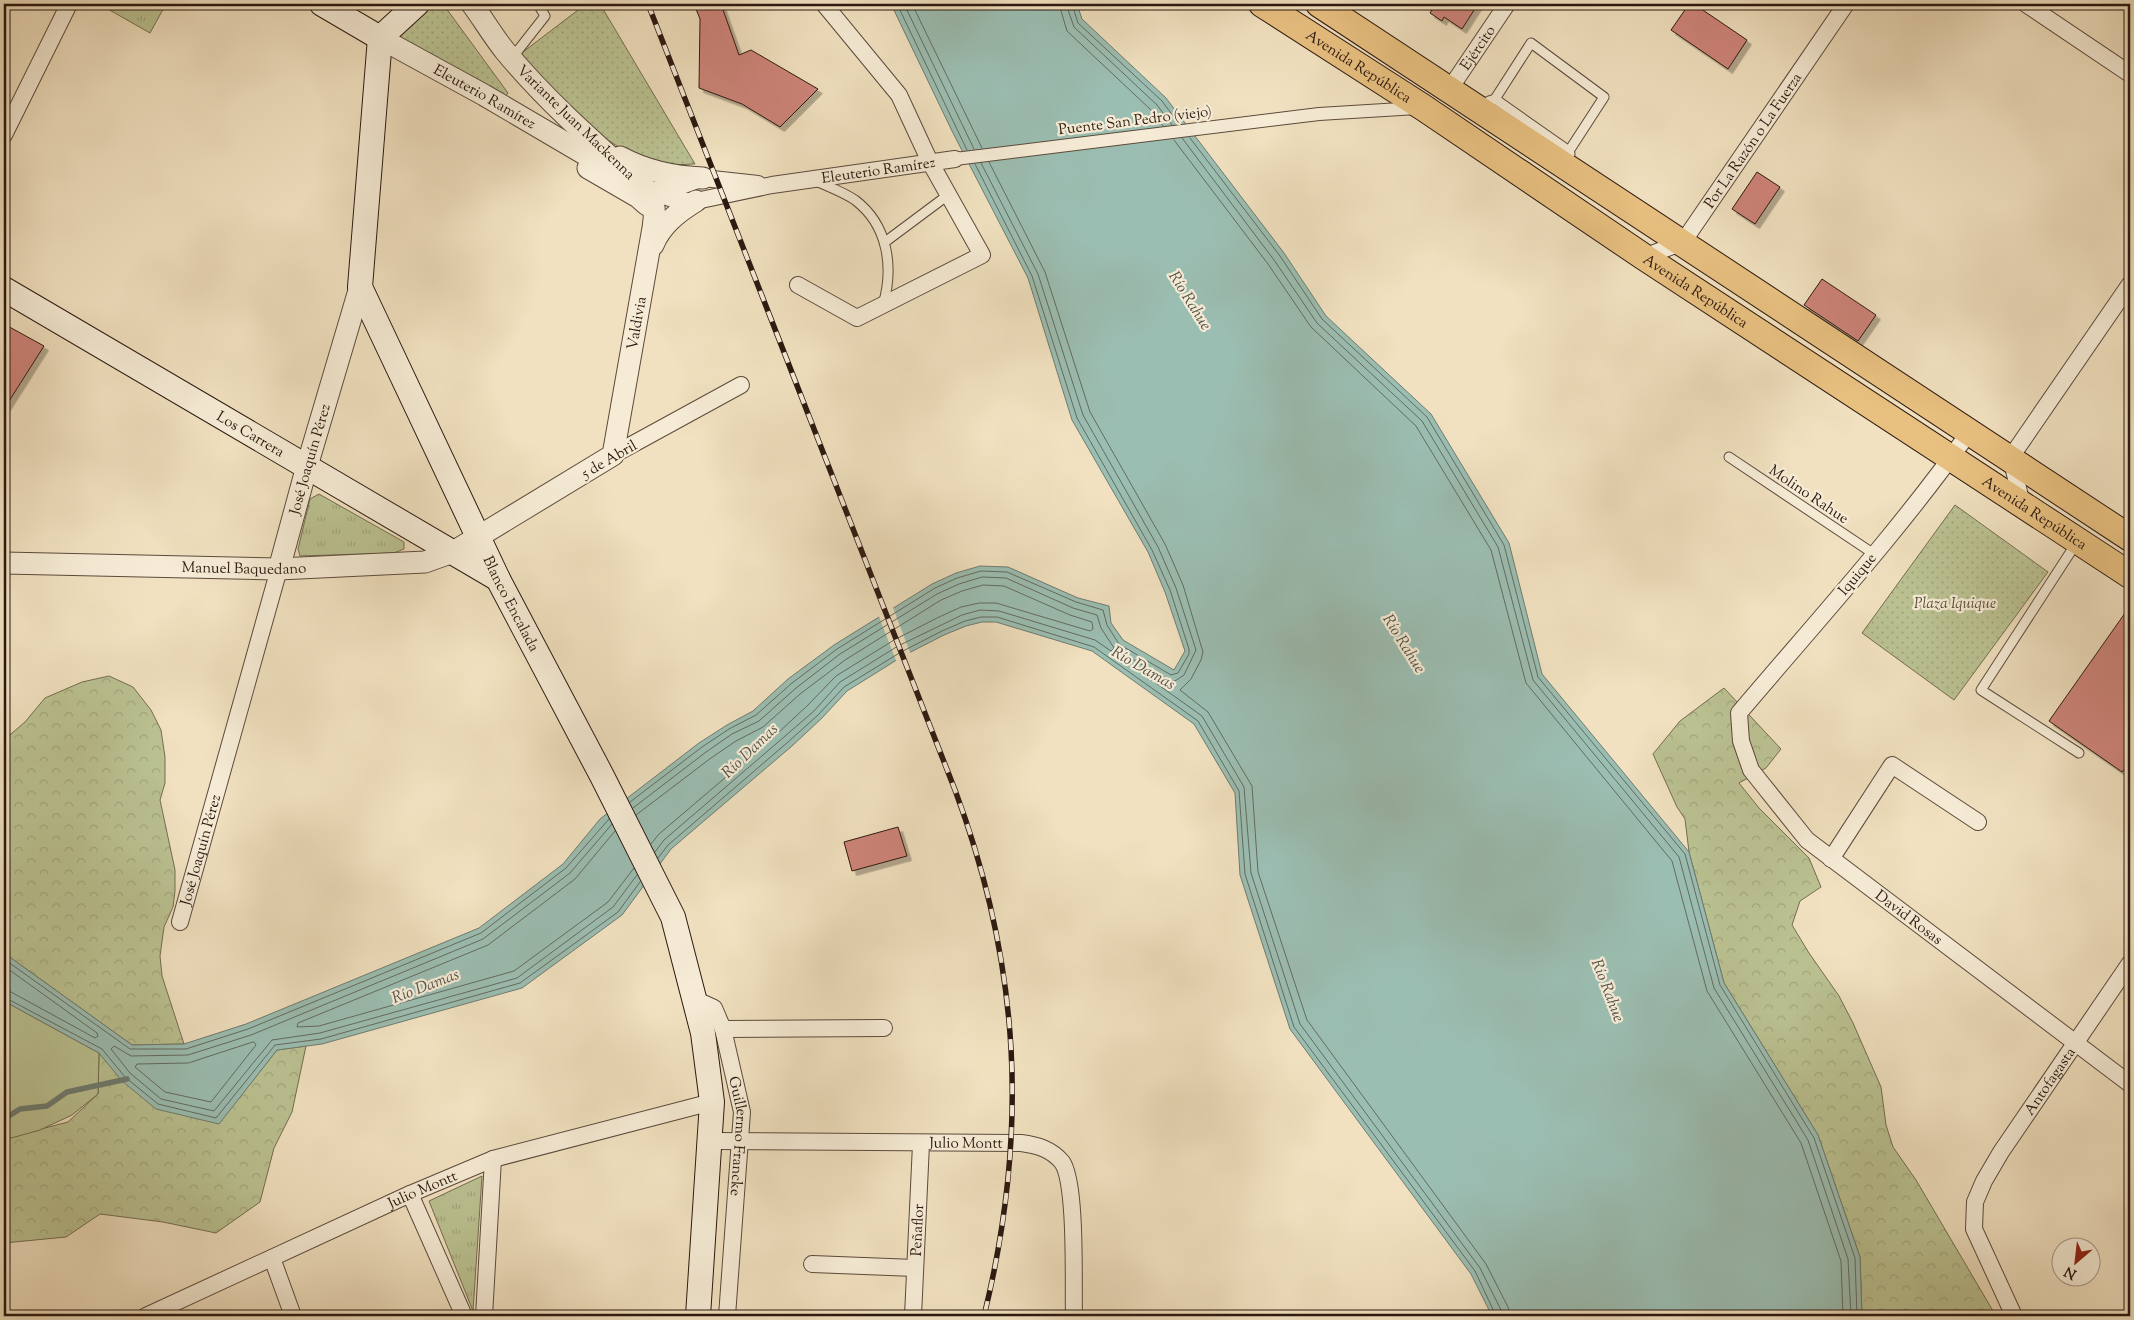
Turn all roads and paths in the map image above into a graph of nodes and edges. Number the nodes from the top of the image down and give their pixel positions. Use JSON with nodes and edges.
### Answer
{"nodes":[{"id":1,"x":69,"y":4,"type":"edge"},
{"id":2,"x":322,"y":4,"type":"edge"},
{"id":3,"x":416,"y":4,"type":"edge"},
{"id":4,"x":472,"y":4,"type":"edge"},
{"id":5,"x":538,"y":4,"type":"edge"},
{"id":6,"x":824,"y":4,"type":"edge"},
{"id":7,"x":1262,"y":4,"type":"edge"},
{"id":8,"x":1319,"y":4,"type":"edge"},
{"id":9,"x":1507,"y":4,"type":"edge"},
{"id":10,"x":1846,"y":4,"type":"edge"},
{"id":11,"x":2026,"y":4,"type":"edge"},
{"id":12,"x":343,"y":11,"type":"edge"},
{"id":13,"x":380,"y":38,"type":"junction"},
{"id":14,"x":512,"y":58,"type":"junction"},
{"id":15,"x":2130,"y":74,"type":"edge"},
{"id":16,"x":1449,"y":90,"type":"junction"},
{"id":17,"x":484,"y":95,"type":"junction"},
{"id":18,"x":1484,"y":102,"type":"junction"},
{"id":19,"x":1424,"y":108,"type":"junction"},
{"id":20,"x":579,"y":128,"type":"junction"},
{"id":21,"x":4,"y":135,"type":"edge"},
{"id":22,"x":955,"y":159,"type":"joint"},
{"id":23,"x":1571,"y":161,"type":"junction"},
{"id":24,"x":930,"y":162,"type":"junction"},
{"id":25,"x":703,"y":178,"type":"junction"},
{"id":26,"x":814,"y":180,"type":"junction"},
{"id":27,"x":772,"y":186,"type":"junction"},
{"id":28,"x":647,"y":190,"type":"junction"},
{"id":29,"x":948,"y":195,"type":"junction"},
{"id":30,"x":696,"y":201,"type":"junction"},
{"id":31,"x":654,"y":218,"type":"junction"},
{"id":32,"x":885,"y":242,"type":"junction"},
{"id":33,"x":1683,"y":242,"type":"junction"},
{"id":34,"x":649,"y":255,"type":"junction"},
{"id":35,"x":1644,"y":257,"type":"junction"},
{"id":36,"x":2130,"y":284,"type":"edge"},
{"id":37,"x":798,"y":285,"type":"dead end"},
{"id":38,"x":360,"y":287,"type":"junction"},
{"id":39,"x":4,"y":289,"type":"edge"},
{"id":40,"x":883,"y":305,"type":"junction"},
{"id":41,"x":742,"y":385,"type":"dead end"},
{"id":42,"x":1970,"y":431,"type":"junction"},
{"id":43,"x":613,"y":455,"type":"junction"},
{"id":44,"x":1729,"y":457,"type":"dead end"},
{"id":45,"x":1951,"y":457,"type":"junction"},
{"id":46,"x":2010,"y":457,"type":"junction"},
{"id":47,"x":307,"y":466,"type":"junction"},
{"id":48,"x":2022,"y":505,"type":"junction"},
{"id":49,"x":2107,"y":523,"type":"junction"},
{"id":50,"x":478,"y":536,"type":"junction"},
{"id":51,"x":2130,"y":538,"type":"edge"},
{"id":52,"x":2077,"y":541,"type":"junction"},
{"id":53,"x":454,"y":552,"type":"junction"},
{"id":54,"x":1874,"y":554,"type":"junction"},
{"id":55,"x":4,"y":563,"type":"edge"},
{"id":56,"x":279,"y":569,"type":"junction"},
{"id":57,"x":2130,"y":575,"type":"edge"},
{"id":58,"x":498,"y":579,"type":"junction"},
{"id":59,"x":1739,"y":713,"type":"joint"},
{"id":60,"x":2078,"y":753,"type":"dead end"},
{"id":61,"x":1978,"y":822,"type":"dead end"},
{"id":62,"x":1831,"y":859,"type":"junction"},
{"id":63,"x":673,"y":917,"type":"joint"},
{"id":64,"x":180,"y":922,"type":"dead end"},
{"id":65,"x":2130,"y":963,"type":"edge"},
{"id":66,"x":696,"y":1004,"type":"junction"},
{"id":67,"x":884,"y":1028,"type":"dead end"},
{"id":68,"x":723,"y":1029,"type":"junction"},
{"id":69,"x":2075,"y":1042,"type":"junction"},
{"id":70,"x":2130,"y":1084,"type":"edge"},
{"id":71,"x":712,"y":1102,"type":"junction"},
{"id":72,"x":710,"y":1141,"type":"junction"},
{"id":73,"x":741,"y":1142,"type":"junction"},
{"id":74,"x":921,"y":1144,"type":"junction"},
{"id":75,"x":493,"y":1159,"type":"junction"},
{"id":76,"x":410,"y":1194,"type":"junction"},
{"id":77,"x":272,"y":1258,"type":"junction"},
{"id":78,"x":812,"y":1264,"type":"dead end"},
{"id":79,"x":916,"y":1268,"type":"junction"},
{"id":80,"x":146,"y":1316,"type":"edge"},
{"id":81,"x":293,"y":1316,"type":"edge"},
{"id":82,"x":464,"y":1316,"type":"edge"},
{"id":83,"x":484,"y":1316,"type":"edge"},
{"id":84,"x":698,"y":1316,"type":"edge"},
{"id":85,"x":727,"y":1316,"type":"edge"},
{"id":86,"x":913,"y":1316,"type":"edge"},
{"id":87,"x":1074,"y":1316,"type":"edge"},
{"id":88,"x":2014,"y":1316,"type":"edge"}],
"edges":[{"from":1,"to":21,"type":"street"},
{"from":2,"to":12,"type":"main road","name":"Eleuterio Ramírez"},
{"from":3,"to":13,"type":"main road"},
{"from":4,"to":14,"type":"street","name":"Variante Juan Mackenna"},
{"from":5,"to":14,"type":"lane"},
{"from":6,"to":24,"type":"street"},
{"from":7,"to":19,"type":"main road","name":"Avenida República"},
{"from":8,"to":16,"type":"main road","name":"Avenida República"},
{"from":9,"to":16,"type":"street","name":"Ejército"},
{"from":10,"to":33,"type":"street","name":"Por La Razón o La Fuerza"},
{"from":11,"to":15,"type":"street"},
{"from":12,"to":13,"type":"main road","name":"Eleuterio Ramírez"},
{"from":13,"to":17,"type":"street","name":"Eleuterio Ramírez"},
{"from":13,"to":38,"type":"main road","name":"José Joaquín Pérez"},
{"from":14,"to":20,"type":"street","name":"Variante Juan Mackenna"},
{"from":16,"to":18,"type":"main road","name":"Avenida República"},
{"from":17,"to":28,"type":"street","name":"Eleuterio Ramírez"},
{"from":17,"to":31,"type":"street"},
{"from":18,"to":23,"type":"main road","name":"Avenida República"},
{"from":18,"to":23,"type":"lane"},
{"from":19,"to":22,"type":"street","name":"Puente San Pedro (viejo)"},
{"from":19,"to":35,"type":"main road","name":"Avenida República"},
{"from":20,"to":25,"type":"street"},
{"from":20,"to":28,"type":"street","name":"Variante Juan Mackenna"},
{"from":22,"to":24,"type":"street","name":"Eleuterio Ramírez"},
{"from":23,"to":33,"type":"main road","name":"Avenida República"},
{"from":24,"to":26,"type":"street","name":"Eleuterio Ramírez"},
{"from":24,"to":29,"type":"street"},
{"from":25,"to":27,"type":"street","name":"Eleuterio Ramírez"},
{"from":25,"to":28,"type":"street","name":"Eleuterio Ramírez"},
{"from":26,"to":27,"type":"street","name":"Eleuterio Ramírez"},
{"from":26,"to":32,"type":"lane"},
{"from":27,"to":30,"type":"street","name":"Eleuterio Ramírez"},
{"from":28,"to":30,"type":"street","name":"Eleuterio Ramírez"},
{"from":28,"to":31,"type":"street","name":"Valdivia"},
{"from":29,"to":32,"type":"lane"},
{"from":29,"to":40,"type":"street"},
{"from":30,"to":34,"type":"street"},
{"from":31,"to":34,"type":"street","name":"Valdivia"},
{"from":32,"to":40,"type":"lane"},
{"from":33,"to":35,"type":"street"},
{"from":33,"to":42,"type":"main road","name":"Avenida República"},
{"from":34,"to":43,"type":"street","name":"Valdivia"},
{"from":35,"to":45,"type":"main road","name":"Avenida República"},
{"from":36,"to":46,"type":"street"},
{"from":37,"to":40,"type":"street"},
{"from":38,"to":47,"type":"street","name":"José Joaquín Pérez"},
{"from":38,"to":50,"type":"main road","name":"Blanco Encalada"},
{"from":39,"to":47,"type":"main road","name":"Los Carrera"},
{"from":41,"to":43,"type":"street","name":"5 de Abril"},
{"from":42,"to":45,"type":"street","name":"Iquique"},
{"from":42,"to":46,"type":"main road","name":"Avenida República"},
{"from":43,"to":50,"type":"street","name":"5 de Abril"},
{"from":44,"to":54,"type":"lane","name":"Molino Rahue"},
{"from":45,"to":48,"type":"main road","name":"Avenida República"},
{"from":45,"to":54,"type":"street","name":"Iquique"},
{"from":46,"to":48,"type":"street"},
{"from":46,"to":49,"type":"main road","name":"Avenida República"},
{"from":47,"to":53,"type":"main road","name":"Los Carrera"},
{"from":47,"to":56,"type":"street","name":"José Joaquín Pérez"},
{"from":48,"to":52,"type":"main road","name":"Avenida República"},
{"from":49,"to":51,"type":"main road","name":"Avenida República"},
{"from":49,"to":52,"type":"main road"},
{"from":50,"to":53,"type":"street","name":"Manuel Baquedano"},
{"from":50,"to":58,"type":"main road","name":"Blanco Encalada"},
{"from":52,"to":57,"type":"main road","name":"Avenida República"},
{"from":52,"to":60,"type":"lane"},
{"from":53,"to":56,"type":"street","name":"Manuel Baquedano"},
{"from":53,"to":58,"type":"main road","name":"Los Carrera"},
{"from":54,"to":59,"type":"street","name":"Iquique"},
{"from":55,"to":56,"type":"street","name":"Manuel Baquedano"},
{"from":56,"to":64,"type":"street","name":"José Joaquín Pérez"},
{"from":58,"to":63,"type":"main road","name":"Blanco Encalada"},
{"from":59,"to":62,"type":"street","name":"David Rosas"},
{"from":61,"to":62,"type":"street"},
{"from":62,"to":69,"type":"street","name":"David Rosas"},
{"from":63,"to":66,"type":"main road","name":"Guillermo Francke"},
{"from":65,"to":69,"type":"street","name":"Antofagasta"},
{"from":66,"to":68,"type":"street","name":"Guillermo Francke"},
{"from":66,"to":71,"type":"main road","name":"Guillermo Francke"},
{"from":67,"to":68,"type":"street"},
{"from":68,"to":73,"type":"street","name":"Guillermo Francke"},
{"from":69,"to":70,"type":"street","name":"David Rosas"},
{"from":69,"to":88,"type":"street","name":"Antofagasta"},
{"from":71,"to":72,"type":"main road","name":"Guillermo Francke"},
{"from":71,"to":75,"type":"street","name":"Julio Montt"},
{"from":72,"to":73,"type":"street","name":"Julio Montt"},
{"from":72,"to":84,"type":"main road","name":"Guillermo Francke"},
{"from":73,"to":74,"type":"street","name":"Julio Montt"},
{"from":73,"to":85,"type":"street","name":"Guillermo Francke"},
{"from":74,"to":79,"type":"street","name":"Peñaflor"},
{"from":74,"to":87,"type":"street","name":"Julio Montt"},
{"from":75,"to":76,"type":"street","name":"Julio Montt"},
{"from":75,"to":83,"type":"street"},
{"from":76,"to":77,"type":"street","name":"Julio Montt"},
{"from":76,"to":82,"type":"street"},
{"from":77,"to":80,"type":"street","name":"Julio Montt"},
{"from":77,"to":81,"type":"street"},
{"from":78,"to":79,"type":"street"},
{"from":79,"to":86,"type":"street","name":"Peñaflor"}]}
